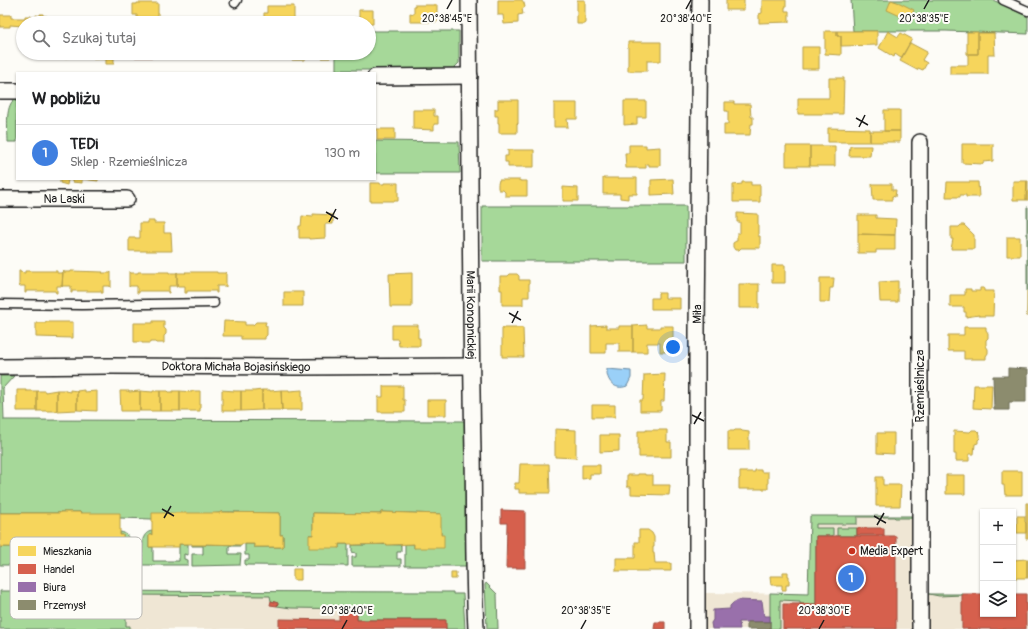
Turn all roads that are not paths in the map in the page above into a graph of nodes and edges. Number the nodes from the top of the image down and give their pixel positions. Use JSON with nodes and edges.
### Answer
{"nodes":[{"id":1,"x":469,"y":0,"type":"edge"},
{"id":2,"x":700,"y":0,"type":"edge"},
{"id":3,"x":1003,"y":0,"type":"edge"},
{"id":4,"x":1028,"y":11,"type":"edge"},
{"id":5,"x":470,"y":76,"type":"junction"},
{"id":6,"x":376,"y":77,"type":"edge"},
{"id":7,"x":0,"y":91,"type":"edge"},
{"id":8,"x":16,"y":92,"type":"edge"},
{"id":9,"x":920,"y":142,"type":"dead end"},
{"id":10,"x":0,"y":199,"type":"edge"},
{"id":11,"x":127,"y":199,"type":"dead end"},
{"id":12,"x":214,"y":303,"type":"dead end"},
{"id":13,"x":0,"y":304,"type":"edge"},
{"id":14,"x":471,"y":366,"type":"junction"},
{"id":15,"x":0,"y":367,"type":"edge"},
{"id":16,"x":476,"y":629,"type":"edge"},
{"id":17,"x":697,"y":629,"type":"edge"},
{"id":18,"x":920,"y":629,"type":"edge"}],
"edges":[{"from":1,"to":5,"type":"street","name":"Marii Konopnickiej"},
{"from":2,"to":17,"type":"street","name":"Miła"},
{"from":3,"to":4,"type":"lane"},
{"from":5,"to":6,"type":"street"},
{"from":5,"to":14,"type":"street","name":"Marii Konopnickiej"},
{"from":7,"to":8,"type":"street"},
{"from":9,"to":18,"type":"street","name":"Rzemieślnicza"},
{"from":10,"to":11,"type":"street","name":"Na Laski"},
{"from":12,"to":13,"type":"lane"},
{"from":14,"to":15,"type":"street","name":"Doktora Michała Bojasińskiego"},
{"from":14,"to":16,"type":"street","name":"Marii Konopnickiej"}]}
